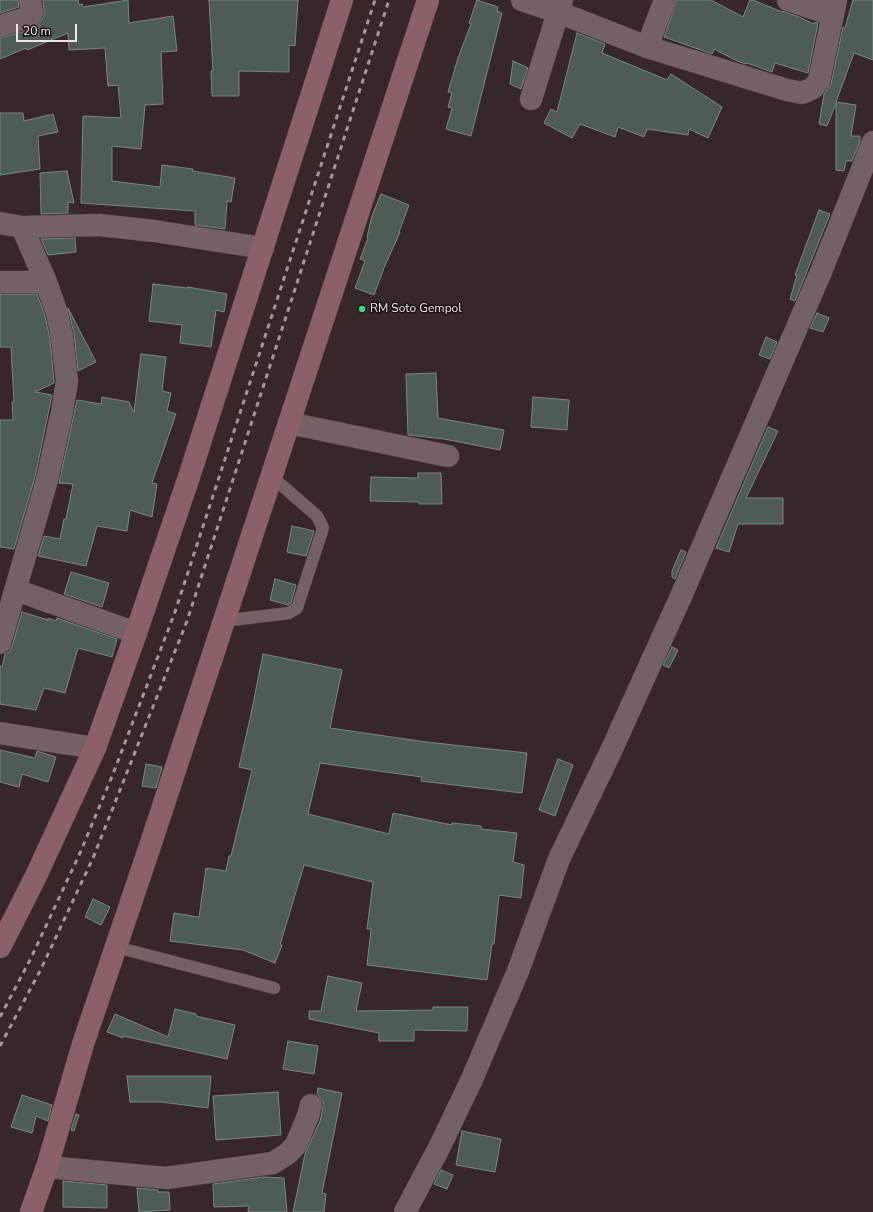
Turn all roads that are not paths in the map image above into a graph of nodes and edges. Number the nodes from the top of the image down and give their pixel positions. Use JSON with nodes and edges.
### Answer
{"nodes":[{"id":1,"x":30,"y":0,"type":"edge"},
{"id":2,"x":342,"y":0,"type":"edge"},
{"id":3,"x":428,"y":0,"type":"edge"},
{"id":4,"x":522,"y":0,"type":"edge"},
{"id":5,"x":665,"y":0,"type":"edge"},
{"id":6,"x":788,"y":0,"type":"edge"},
{"id":7,"x":560,"y":6,"type":"edge"},
{"id":8,"x":834,"y":7,"type":"edge"},
{"id":9,"x":0,"y":26,"type":"edge"},
{"id":10,"x":647,"y":47,"type":"junction"},
{"id":11,"x":531,"y":99,"type":"dead end"},
{"id":12,"x":873,"y":142,"type":"edge"},
{"id":13,"x":0,"y":223,"type":"edge"},
{"id":14,"x":22,"y":227,"type":"junction"},
{"id":15,"x":263,"y":248,"type":"junction"},
{"id":16,"x":0,"y":282,"type":"edge"},
{"id":17,"x":46,"y":282,"type":"junction"},
{"id":18,"x":289,"y":423,"type":"junction"},
{"id":19,"x":448,"y":456,"type":"dead end"},
{"id":20,"x":271,"y":476,"type":"junction"},
{"id":21,"x":16,"y":590,"type":"junction"},
{"id":22,"x":224,"y":621,"type":"junction"},
{"id":23,"x":136,"y":633,"type":"junction"},
{"id":24,"x":0,"y":643,"type":"edge"},
{"id":25,"x":0,"y":733,"type":"edge"},
{"id":26,"x":95,"y":748,"type":"junction"},
{"id":27,"x":0,"y":947,"type":"edge"},
{"id":28,"x":116,"y":947,"type":"junction"},
{"id":29,"x":274,"y":988,"type":"dead end"},
{"id":30,"x":311,"y":1104,"type":"dead end"},
{"id":31,"x":47,"y":1168,"type":"junction"},
{"id":32,"x":32,"y":1212,"type":"edge"},
{"id":33,"x":404,"y":1212,"type":"edge"}],
"edges":[{"from":1,"to":9,"type":"street"},
{"from":2,"to":15,"type":"main road"},
{"from":3,"to":18,"type":"main road"},
{"from":4,"to":7,"type":"street"},
{"from":5,"to":10,"type":"street"},
{"from":6,"to":8,"type":"street"},
{"from":7,"to":10,"type":"street"},
{"from":7,"to":11,"type":"street"},
{"from":8,"to":10,"type":"street"},
{"from":12,"to":33,"type":"street"},
{"from":13,"to":14,"type":"street"},
{"from":14,"to":15,"type":"street"},
{"from":14,"to":17,"type":"street"},
{"from":15,"to":23,"type":"main road"},
{"from":16,"to":17,"type":"street"},
{"from":17,"to":21,"type":"street"},
{"from":18,"to":19,"type":"street"},
{"from":18,"to":20,"type":"main road"},
{"from":20,"to":22,"type":"main road"},
{"from":20,"to":22,"type":"lane"},
{"from":21,"to":23,"type":"street"},
{"from":21,"to":24,"type":"street"},
{"from":22,"to":28,"type":"main road"},
{"from":23,"to":26,"type":"main road"},
{"from":25,"to":26,"type":"street"},
{"from":26,"to":27,"type":"main road"},
{"from":28,"to":29,"type":"lane"},
{"from":28,"to":31,"type":"main road"},
{"from":30,"to":31,"type":"street"},
{"from":31,"to":32,"type":"main road"}]}
